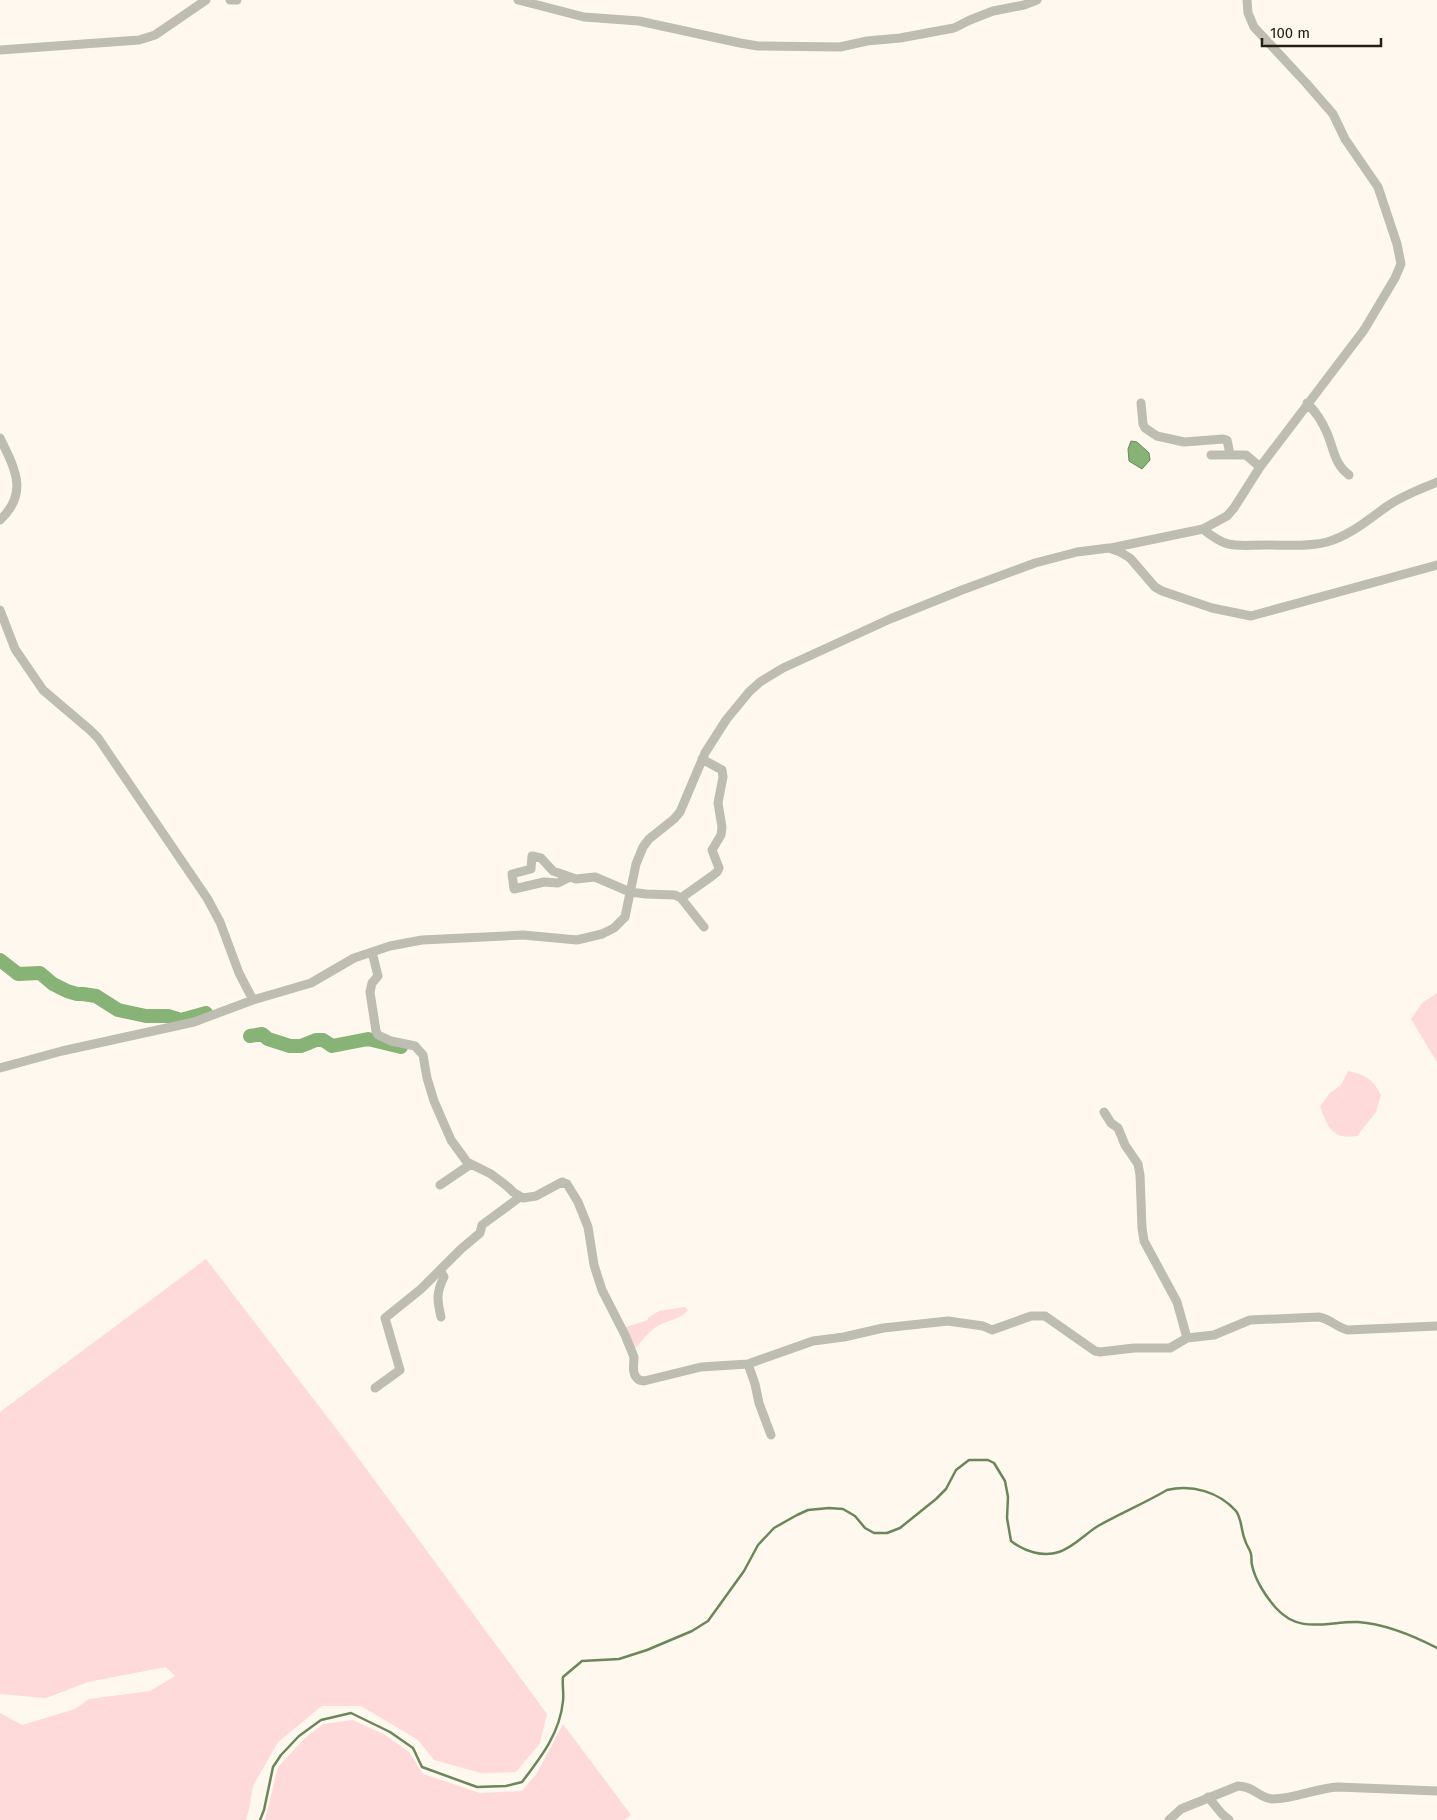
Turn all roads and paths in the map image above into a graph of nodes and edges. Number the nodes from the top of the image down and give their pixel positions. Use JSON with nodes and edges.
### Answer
{"nodes":[{"id":1,"x":206,"y":0,"type":"edge"},
{"id":2,"x":230,"y":0,"type":"edge"},
{"id":3,"x":237,"y":0,"type":"edge"},
{"id":4,"x":518,"y":0,"type":"edge"},
{"id":5,"x":1037,"y":0,"type":"edge"},
{"id":6,"x":1247,"y":0,"type":"edge"},
{"id":7,"x":0,"y":50,"type":"edge"},
{"id":8,"x":1308,"y":403,"type":"junction"},
{"id":9,"x":1141,"y":404,"type":"dead end"},
{"id":10,"x":0,"y":438,"type":"edge"},
{"id":11,"x":1211,"y":454,"type":"dead end"},
{"id":12,"x":1230,"y":454,"type":"junction"},
{"id":13,"x":1260,"y":467,"type":"junction"},
{"id":14,"x":1349,"y":475,"type":"dead end"},
{"id":15,"x":1437,"y":482,"type":"edge"},
{"id":16,"x":0,"y":520,"type":"edge"},
{"id":17,"x":1203,"y":529,"type":"junction"},
{"id":18,"x":1110,"y":548,"type":"junction"},
{"id":19,"x":1437,"y":565,"type":"edge"},
{"id":20,"x":0,"y":610,"type":"edge"},
{"id":21,"x":702,"y":759,"type":"junction"},
{"id":22,"x":570,"y":877,"type":"junction"},
{"id":23,"x":630,"y":892,"type":"junction"},
{"id":24,"x":681,"y":898,"type":"junction"},
{"id":25,"x":704,"y":927,"type":"dead end"},
{"id":26,"x":372,"y":952,"type":"junction"},
{"id":27,"x":254,"y":1000,"type":"junction"},
{"id":28,"x":0,"y":1068,"type":"edge"},
{"id":29,"x":1104,"y":1112,"type":"dead end"},
{"id":30,"x":471,"y":1164,"type":"junction"},
{"id":31,"x":440,"y":1185,"type":"dead end"},
{"id":32,"x":520,"y":1197,"type":"junction"},
{"id":33,"x":440,"y":1270,"type":"junction"},
{"id":34,"x":441,"y":1317,"type":"dead end"},
{"id":35,"x":1437,"y":1326,"type":"edge"},
{"id":36,"x":1187,"y":1338,"type":"junction"},
{"id":37,"x":748,"y":1364,"type":"junction"},
{"id":38,"x":375,"y":1388,"type":"dead end"},
{"id":39,"x":771,"y":1435,"type":"dead end"},
{"id":40,"x":1437,"y":1791,"type":"edge"},
{"id":41,"x":1208,"y":1797,"type":"junction"},
{"id":42,"x":1169,"y":1820,"type":"edge"},
{"id":43,"x":1229,"y":1820,"type":"edge"}],
"edges":[{"from":1,"to":7,"type":"street"},
{"from":2,"to":3,"type":"street"},
{"from":4,"to":5,"type":"street"},
{"from":6,"to":8,"type":"street"},
{"from":8,"to":13,"type":"street"},
{"from":8,"to":14,"type":"street"},
{"from":9,"to":12,"type":"street"},
{"from":10,"to":16,"type":"street"},
{"from":11,"to":12,"type":"street"},
{"from":12,"to":13,"type":"street"},
{"from":13,"to":17,"type":"street"},
{"from":15,"to":17,"type":"street"},
{"from":17,"to":18,"type":"street"},
{"from":18,"to":19,"type":"street"},
{"from":18,"to":21,"type":"street"},
{"from":20,"to":27,"type":"street"},
{"from":21,"to":23,"type":"street"},
{"from":21,"to":24,"type":"street"},
{"from":22,"to":22,"type":"street"},
{"from":22,"to":23,"type":"street"},
{"from":23,"to":24,"type":"street"},
{"from":23,"to":26,"type":"street"},
{"from":24,"to":25,"type":"street"},
{"from":26,"to":27,"type":"street"},
{"from":26,"to":30,"type":"street"},
{"from":27,"to":28,"type":"street"},
{"from":29,"to":36,"type":"street"},
{"from":30,"to":31,"type":"street"},
{"from":30,"to":32,"type":"street"},
{"from":32,"to":33,"type":"street"},
{"from":32,"to":37,"type":"street"},
{"from":33,"to":34,"type":"street"},
{"from":33,"to":38,"type":"street"},
{"from":35,"to":36,"type":"street"},
{"from":36,"to":37,"type":"street"},
{"from":37,"to":39,"type":"street"},
{"from":40,"to":41,"type":"street"},
{"from":41,"to":42,"type":"street"},
{"from":41,"to":43,"type":"street"}]}
